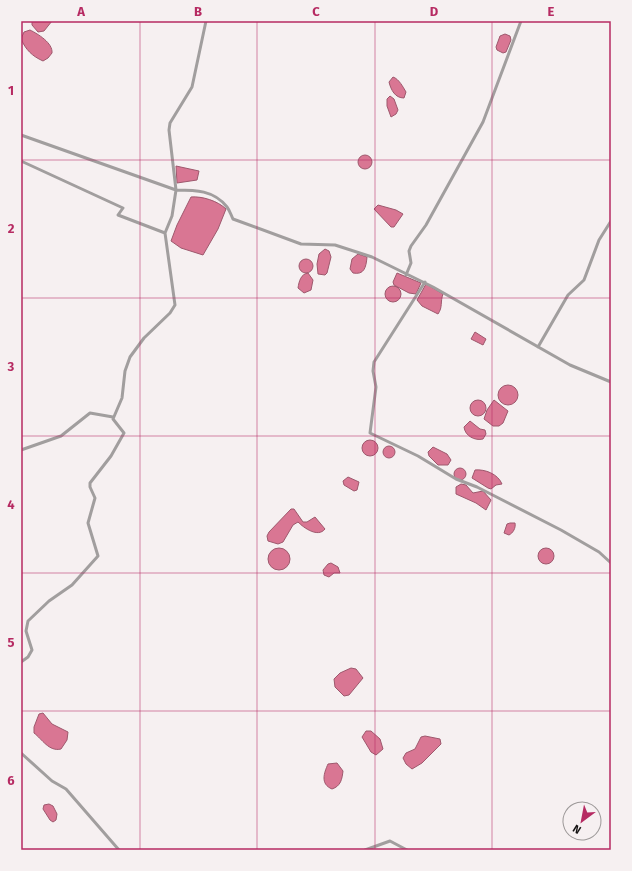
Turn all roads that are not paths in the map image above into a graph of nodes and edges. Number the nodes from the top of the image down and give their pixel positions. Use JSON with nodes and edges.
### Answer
{"nodes":[{"id":1,"x":206,"y":21,"type":"edge"},
{"id":2,"x":521,"y":21,"type":"edge"},
{"id":3,"x":21,"y":135,"type":"edge"},
{"id":4,"x":21,"y":161,"type":"edge"},
{"id":5,"x":176,"y":190,"type":"junction"},
{"id":6,"x":611,"y":221,"type":"edge"},
{"id":7,"x":165,"y":232,"type":"junction"},
{"id":8,"x":406,"y":275,"type":"junction"},
{"id":9,"x":424,"y":282,"type":"junction"},
{"id":10,"x":538,"y":347,"type":"junction"},
{"id":11,"x":611,"y":382,"type":"edge"},
{"id":12,"x":113,"y":417,"type":"junction"},
{"id":13,"x":21,"y":450,"type":"edge"},
{"id":14,"x":611,"y":563,"type":"edge"},
{"id":15,"x":21,"y":662,"type":"edge"},
{"id":16,"x":21,"y":753,"type":"edge"},
{"id":17,"x":119,"y":850,"type":"edge"},
{"id":18,"x":365,"y":850,"type":"edge"},
{"id":19,"x":407,"y":850,"type":"edge"}],
"edges":[{"from":1,"to":5,"type":"street"},
{"from":2,"to":8,"type":"street"},
{"from":3,"to":5,"type":"street"},
{"from":4,"to":7,"type":"street"},
{"from":5,"to":7,"type":"street"},
{"from":5,"to":8,"type":"street"},
{"from":6,"to":10,"type":"street"},
{"from":7,"to":12,"type":"street"},
{"from":8,"to":9,"type":"street"},
{"from":9,"to":10,"type":"street"},
{"from":9,"to":14,"type":"street"},
{"from":10,"to":11,"type":"street"},
{"from":12,"to":13,"type":"street"},
{"from":12,"to":15,"type":"street"},
{"from":16,"to":17,"type":"street"},
{"from":18,"to":19,"type":"street"}]}
